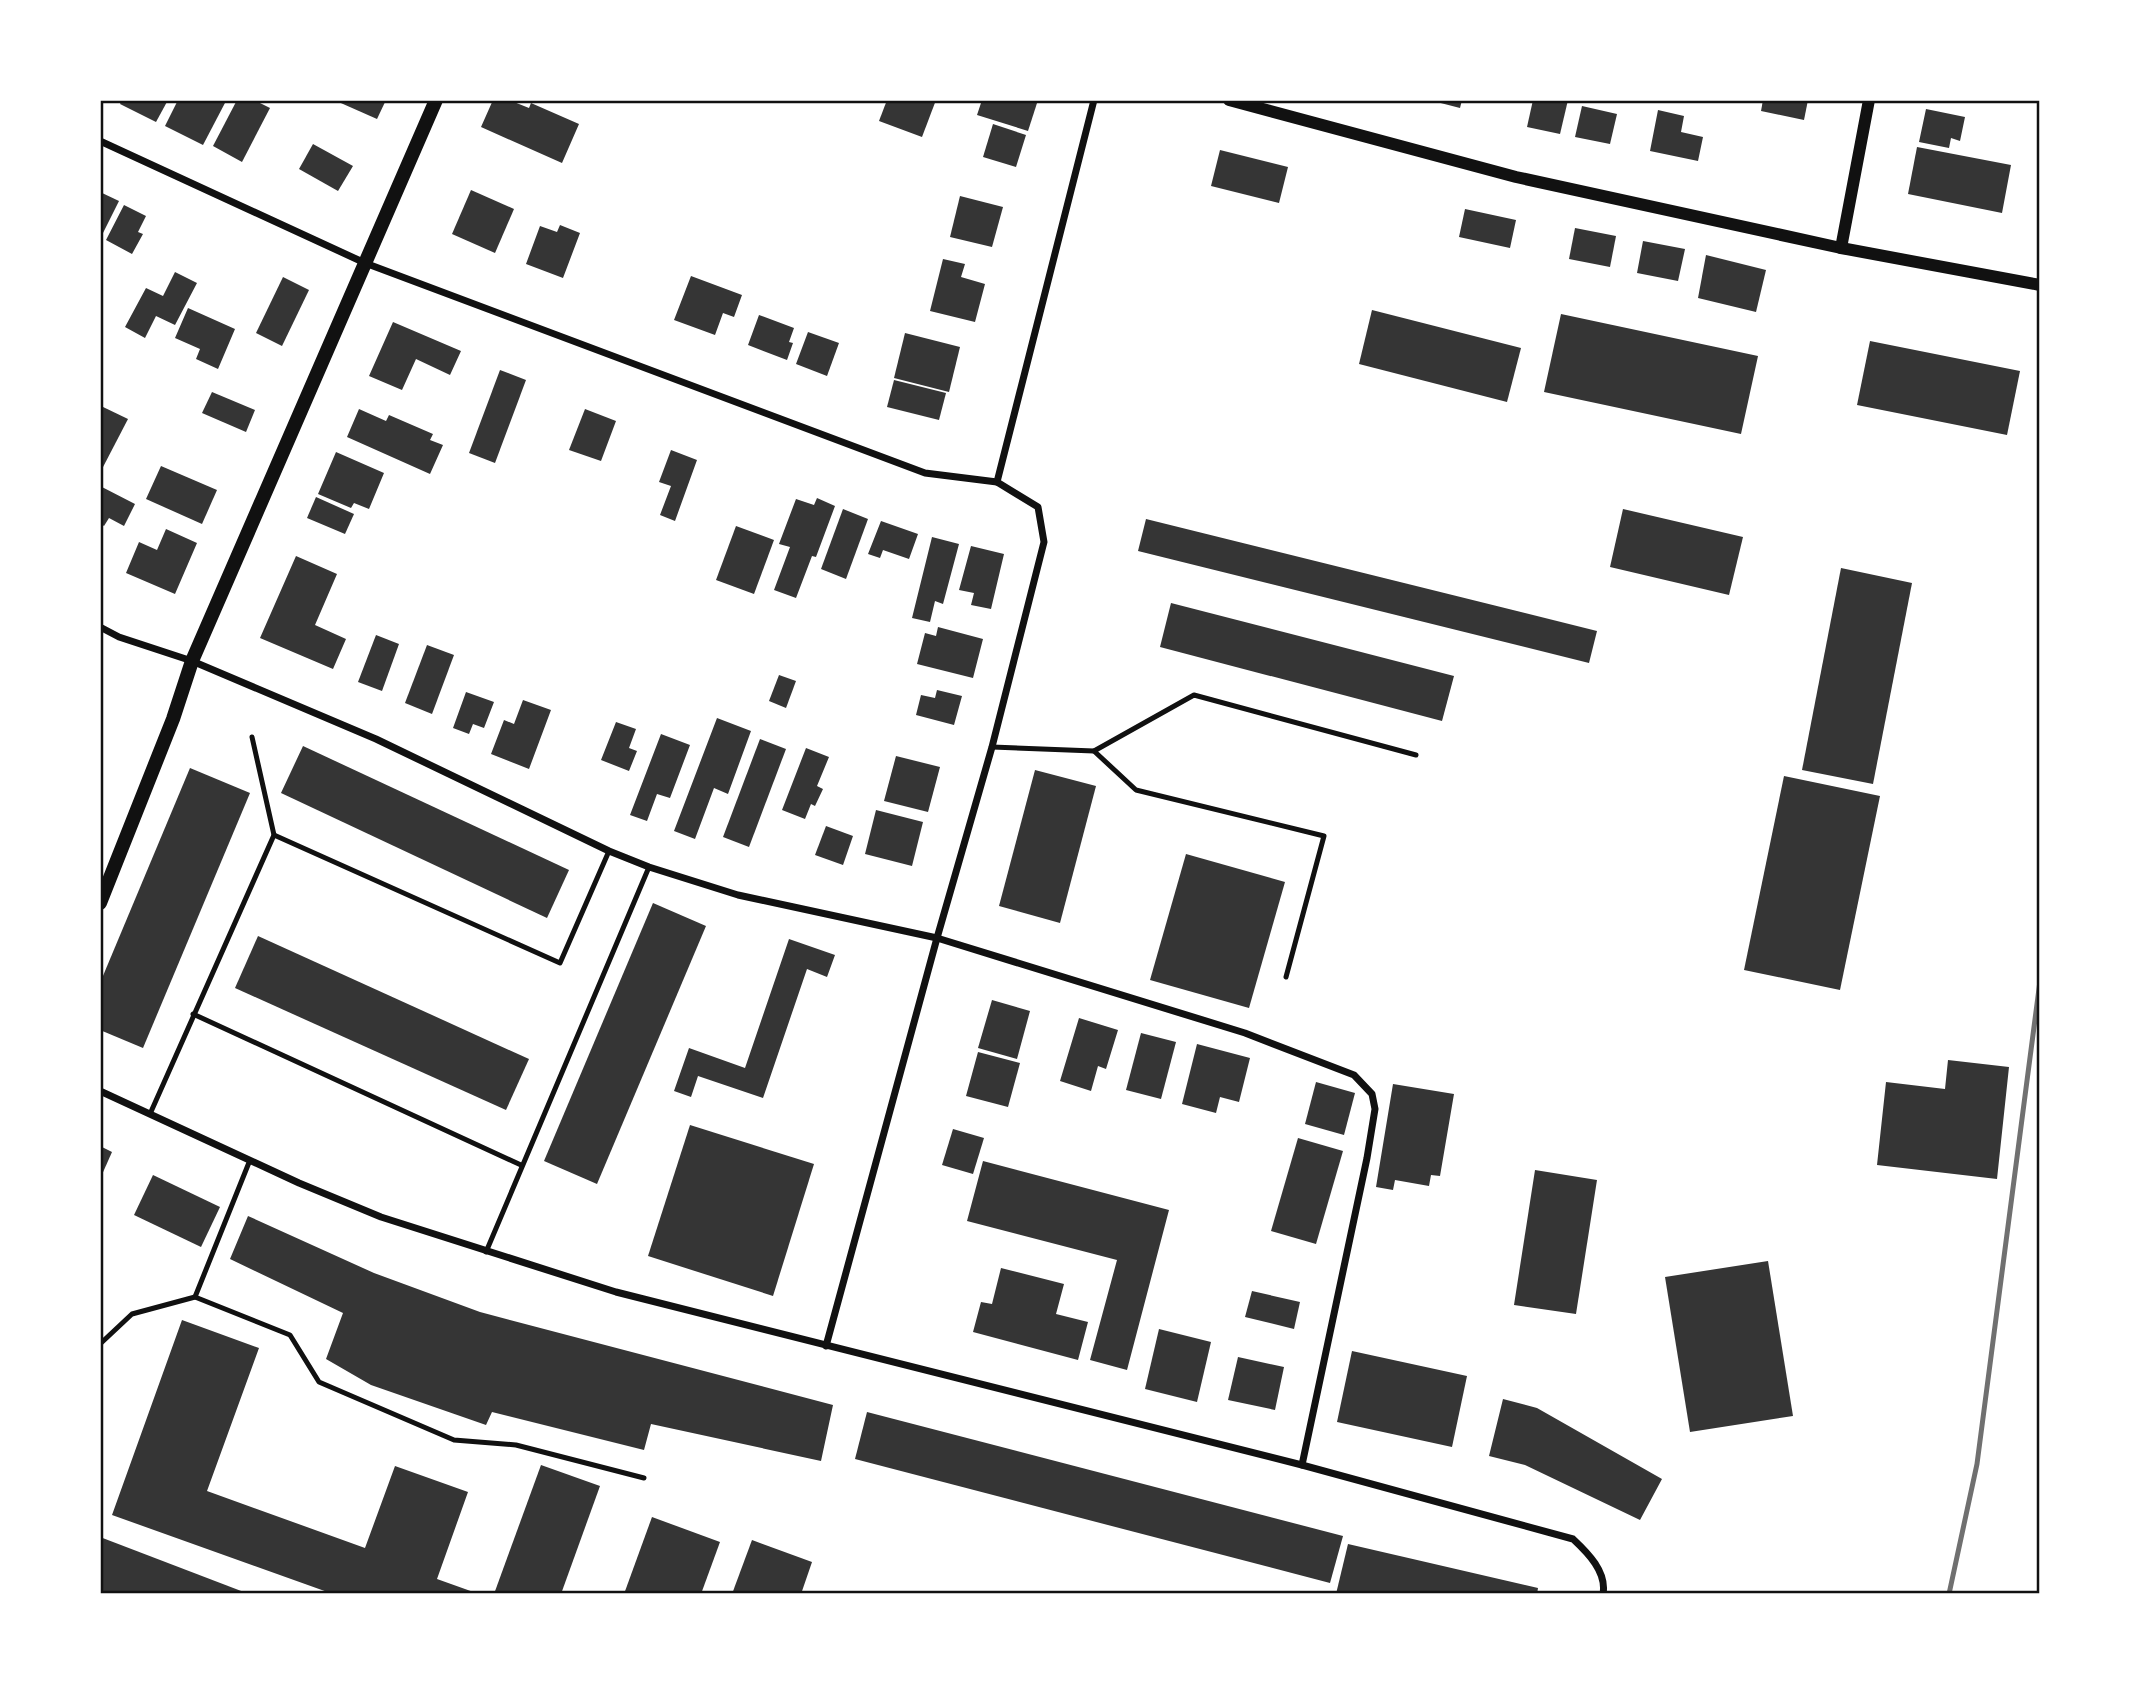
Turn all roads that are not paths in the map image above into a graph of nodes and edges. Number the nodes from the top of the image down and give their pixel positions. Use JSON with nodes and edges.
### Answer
{"nodes":[{"id":1,"x":436,"y":100,"type":"edge"},
{"id":2,"x":1094,"y":100,"type":"edge"},
{"id":3,"x":1229,"y":100,"type":"edge"},
{"id":4,"x":1869,"y":100,"type":"edge"},
{"id":5,"x":100,"y":141,"type":"edge"},
{"id":6,"x":1841,"y":248,"type":"junction"},
{"id":7,"x":365,"y":263,"type":"junction"},
{"id":8,"x":2040,"y":285,"type":"edge"},
{"id":9,"x":997,"y":482,"type":"junction"},
{"id":10,"x":100,"y":628,"type":"edge"},
{"id":11,"x":192,"y":661,"type":"junction"},
{"id":12,"x":252,"y":737,"type":"dead end"},
{"id":13,"x":992,"y":747,"type":"junction"},
{"id":14,"x":1094,"y":751,"type":"junction"},
{"id":15,"x":1416,"y":755,"type":"dead end"},
{"id":16,"x":274,"y":835,"type":"junction"},
{"id":17,"x":608,"y":851,"type":"junction"},
{"id":18,"x":649,"y":867,"type":"junction"},
{"id":19,"x":100,"y":903,"type":"edge"},
{"id":20,"x":937,"y":938,"type":"junction"},
{"id":21,"x":1286,"y":977,"type":"dead end"},
{"id":22,"x":193,"y":1014,"type":"junction"},
{"id":23,"x":100,"y":1091,"type":"edge"},
{"id":24,"x":150,"y":1114,"type":"junction"},
{"id":25,"x":250,"y":1160,"type":"junction"},
{"id":26,"x":522,"y":1165,"type":"junction"},
{"id":27,"x":486,"y":1252,"type":"junction"},
{"id":28,"x":195,"y":1297,"type":"junction"},
{"id":29,"x":100,"y":1344,"type":"edge"},
{"id":30,"x":826,"y":1346,"type":"junction"},
{"id":31,"x":1302,"y":1465,"type":"junction"},
{"id":32,"x":644,"y":1478,"type":"dead end"},
{"id":33,"x":1604,"y":1590,"type":"edge"}],
"edges":[{"from":1,"to":7,"type":"main road"},
{"from":2,"to":9,"type":"street"},
{"from":3,"to":6,"type":"street"},
{"from":4,"to":6,"type":"street"},
{"from":5,"to":7,"type":"street"},
{"from":6,"to":8,"type":"street"},
{"from":7,"to":9,"type":"street"},
{"from":7,"to":11,"type":"main road"},
{"from":9,"to":13,"type":"street"},
{"from":10,"to":11,"type":"street"},
{"from":11,"to":17,"type":"street"},
{"from":11,"to":19,"type":"main road"},
{"from":12,"to":16,"type":"lane"},
{"from":13,"to":14,"type":"lane"},
{"from":13,"to":20,"type":"street"},
{"from":14,"to":15,"type":"lane"},
{"from":14,"to":21,"type":"lane"},
{"from":16,"to":17,"type":"lane"},
{"from":16,"to":22,"type":"lane"},
{"from":17,"to":18,"type":"street"},
{"from":18,"to":20,"type":"street"},
{"from":18,"to":26,"type":"lane"},
{"from":20,"to":30,"type":"street"},
{"from":20,"to":31,"type":"street"},
{"from":22,"to":24,"type":"lane"},
{"from":22,"to":26,"type":"lane"},
{"from":23,"to":24,"type":"street"},
{"from":24,"to":25,"type":"street"},
{"from":25,"to":27,"type":"street"},
{"from":25,"to":28,"type":"lane"},
{"from":26,"to":27,"type":"lane"},
{"from":27,"to":30,"type":"street"},
{"from":28,"to":29,"type":"lane"},
{"from":28,"to":32,"type":"lane"},
{"from":30,"to":31,"type":"street"},
{"from":31,"to":33,"type":"street"}]}
